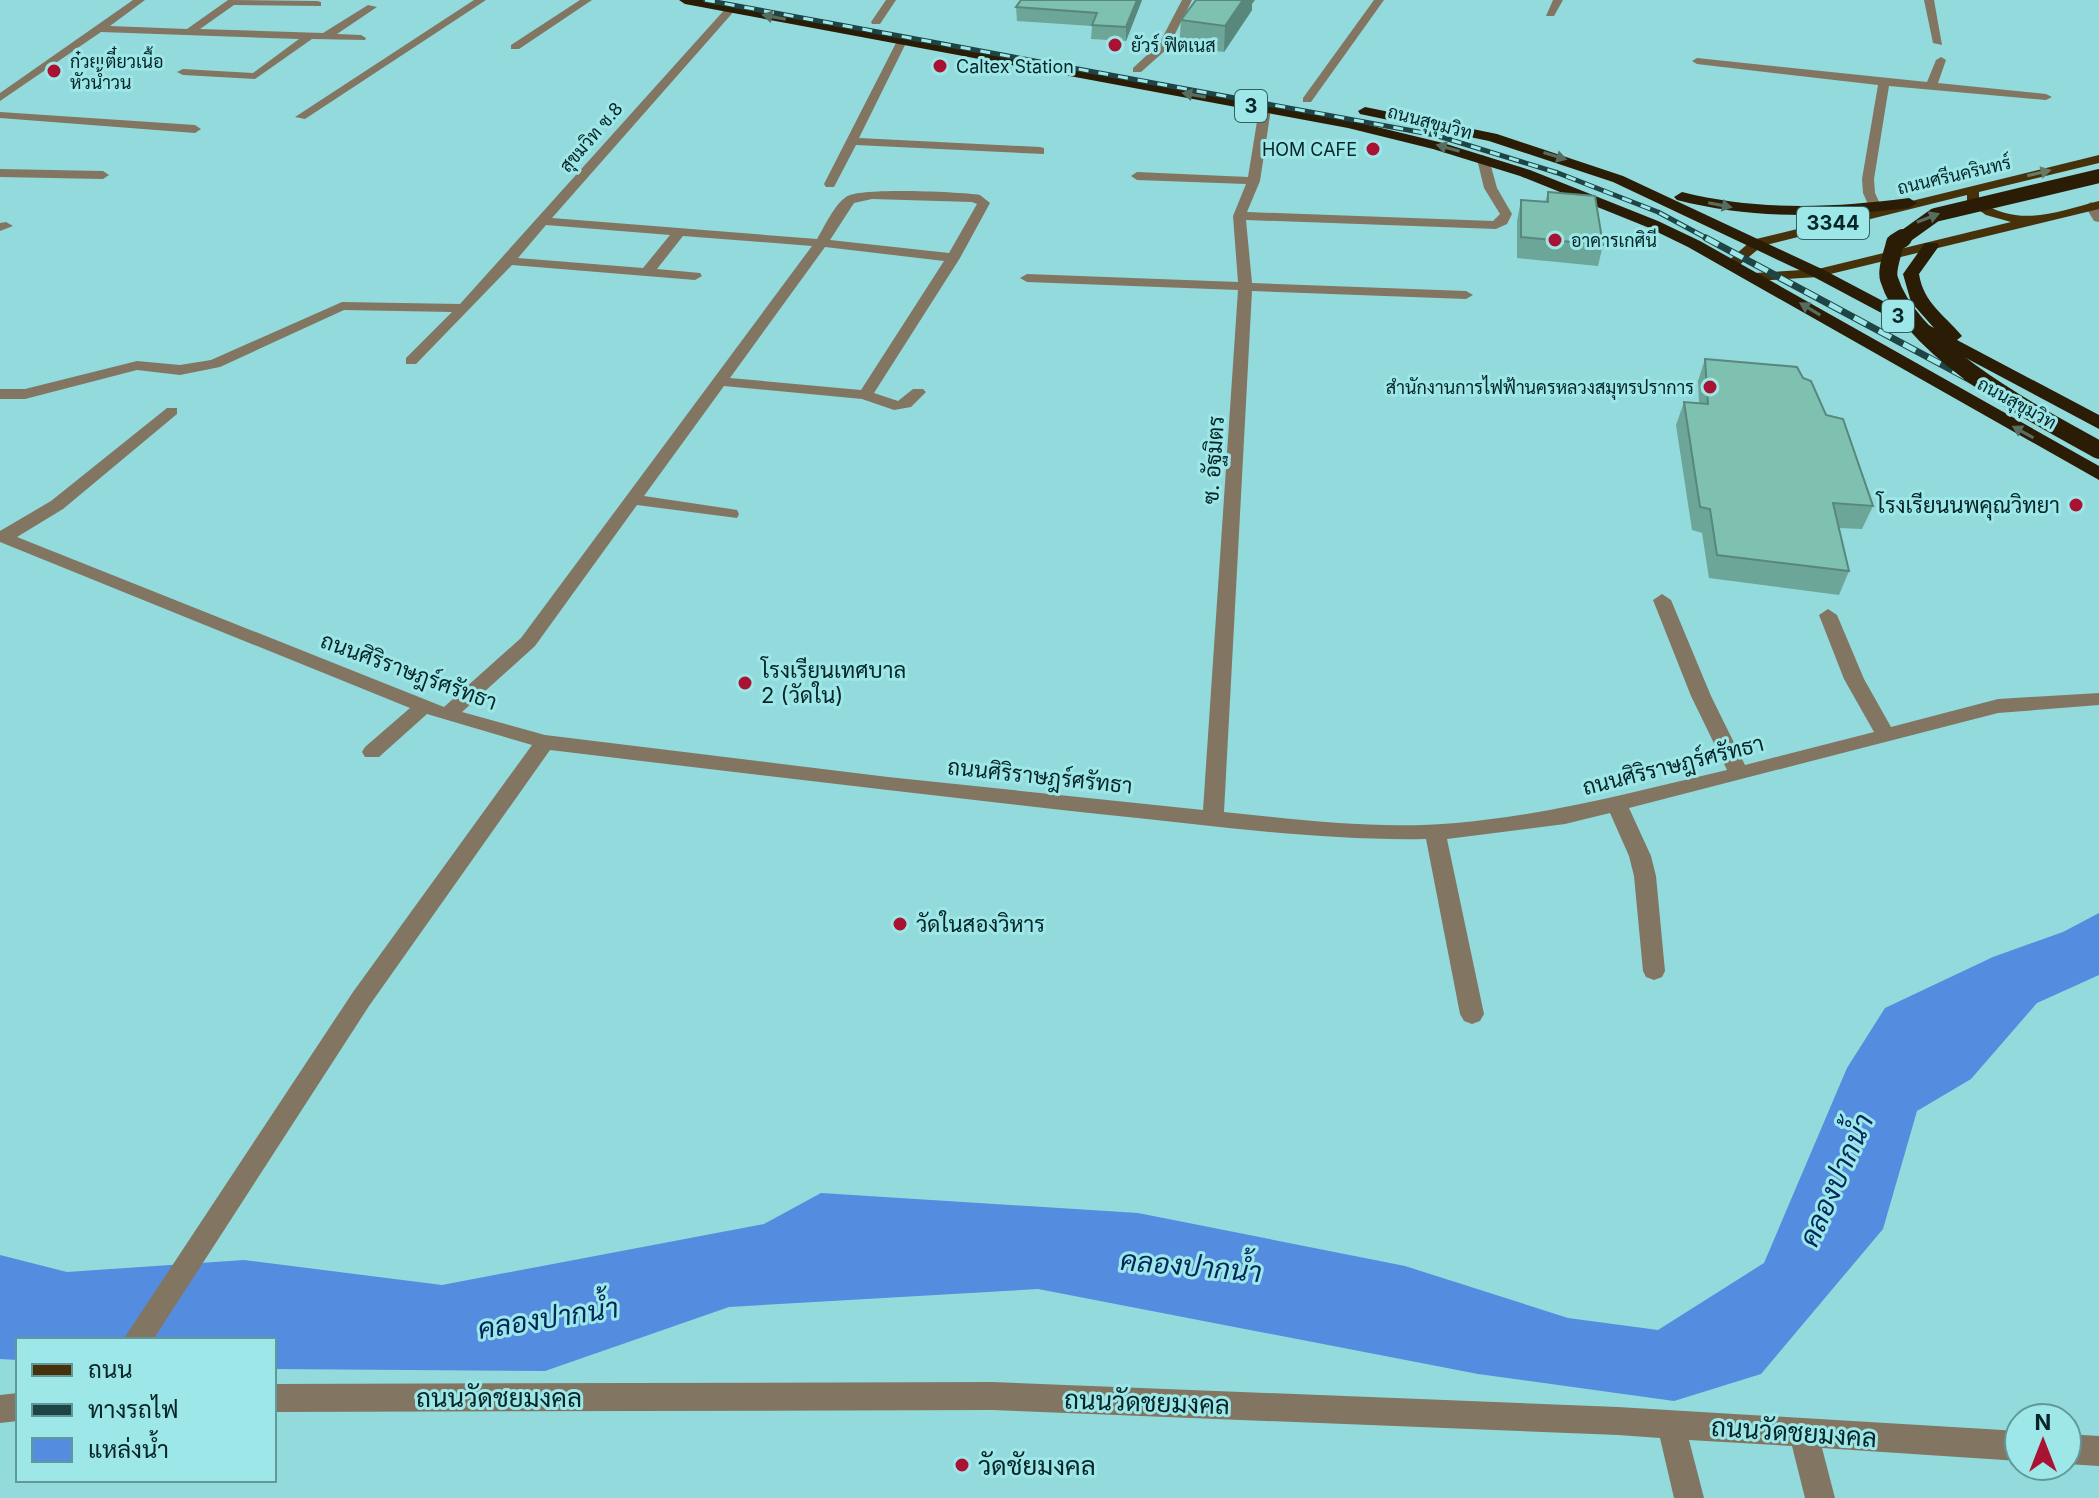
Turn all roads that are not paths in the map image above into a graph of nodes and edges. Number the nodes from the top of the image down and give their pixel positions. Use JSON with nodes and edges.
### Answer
{"nodes":[{"id":1,"x":140,"y":0,"type":"edge"},
{"id":2,"x":481,"y":0,"type":"edge"},
{"id":3,"x":587,"y":0,"type":"edge"},
{"id":4,"x":685,"y":0,"type":"edge"},
{"id":5,"x":753,"y":0,"type":"edge"},
{"id":6,"x":891,"y":0,"type":"edge"},
{"id":7,"x":1187,"y":0,"type":"edge"},
{"id":8,"x":1379,"y":0,"type":"edge"},
{"id":9,"x":1558,"y":0,"type":"edge"},
{"id":10,"x":1929,"y":0,"type":"edge"},
{"id":11,"x":317,"y":4,"type":"dead end"},
{"id":12,"x":372,"y":7,"type":"dead end"},
{"id":13,"x":731,"y":9,"type":"junction"},
{"id":14,"x":1550,"y":14,"type":"dead end"},
{"id":15,"x":876,"y":22,"type":"junction"},
{"id":16,"x":101,"y":29,"type":"junction"},
{"id":17,"x":191,"y":31,"type":"junction"},
{"id":18,"x":310,"y":36,"type":"junction"},
{"id":19,"x":326,"y":36,"type":"junction"},
{"id":20,"x":361,"y":38,"type":"dead end"},
{"id":21,"x":902,"y":41,"type":"junction"},
{"id":22,"x":1938,"y":43,"type":"dead end"},
{"id":23,"x":515,"y":47,"type":"dead end"},
{"id":24,"x":1941,"y":60,"type":"dead end"},
{"id":25,"x":1697,"y":61,"type":"dead end"},
{"id":26,"x":1137,"y":70,"type":"junction"},
{"id":27,"x":183,"y":72,"type":"dead end"},
{"id":28,"x":1199,"y":81,"type":"dead end"},
{"id":29,"x":1884,"y":82,"type":"junction"},
{"id":30,"x":1931,"y":86,"type":"junction"},
{"id":31,"x":1291,"y":97,"type":"dead end"},
{"id":32,"x":2046,"y":97,"type":"dead end"},
{"id":33,"x":0,"y":98,"type":"edge"},
{"id":34,"x":1314,"y":101,"type":"joint"},
{"id":35,"x":1347,"y":108,"type":"dead end"},
{"id":36,"x":1265,"y":109,"type":"junction"},
{"id":37,"x":0,"y":115,"type":"edge"},
{"id":38,"x":301,"y":117,"type":"dead end"},
{"id":39,"x":195,"y":129,"type":"dead end"},
{"id":40,"x":854,"y":141,"type":"junction"},
{"id":41,"x":1040,"y":151,"type":"dead end"},
{"id":42,"x":1483,"y":159,"type":"junction"},
{"id":43,"x":2099,"y":159,"type":"edge"},
{"id":44,"x":0,"y":173,"type":"edge"},
{"id":45,"x":103,"y":175,"type":"dead end"},
{"id":46,"x":1137,"y":176,"type":"dead end"},
{"id":47,"x":2099,"y":176,"type":"edge"},
{"id":48,"x":1618,"y":179,"type":"junction"},
{"id":49,"x":1254,"y":181,"type":"junction"},
{"id":50,"x":830,"y":184,"type":"dead end"},
{"id":51,"x":1978,"y":187,"type":"junction"},
{"id":52,"x":1570,"y":196,"type":"junction"},
{"id":53,"x":1909,"y":203,"type":"junction"},
{"id":54,"x":1876,"y":208,"type":"junction"},
{"id":55,"x":2096,"y":210,"type":"edge"},
{"id":56,"x":1239,"y":216,"type":"junction"},
{"id":57,"x":542,"y":221,"type":"junction"},
{"id":58,"x":2031,"y":221,"type":"junction"},
{"id":59,"x":679,"y":232,"type":"junction"},
{"id":60,"x":821,"y":243,"type":"junction"},
{"id":61,"x":1757,"y":243,"type":"junction"},
{"id":62,"x":1931,"y":246,"type":"junction"},
{"id":63,"x":953,"y":258,"type":"junction"},
{"id":64,"x":508,"y":261,"type":"junction"},
{"id":65,"x":1732,"y":264,"type":"junction"},
{"id":66,"x":647,"y":272,"type":"junction"},
{"id":67,"x":1818,"y":273,"type":"junction"},
{"id":68,"x":695,"y":276,"type":"dead end"},
{"id":69,"x":1755,"y":277,"type":"junction"},
{"id":70,"x":1027,"y":278,"type":"dead end"},
{"id":71,"x":1245,"y":284,"type":"junction"},
{"id":72,"x":1466,"y":295,"type":"dead end"},
{"id":73,"x":464,"y":308,"type":"junction"},
{"id":74,"x":1916,"y":326,"type":"junction"},
{"id":75,"x":1864,"y":343,"type":"junction"},
{"id":76,"x":1979,"y":359,"type":"junction"},
{"id":77,"x":411,"y":361,"type":"dead end"},
{"id":78,"x":719,"y":381,"type":"junction"},
{"id":79,"x":918,"y":392,"type":"dead end"},
{"id":80,"x":0,"y":394,"type":"edge"},
{"id":81,"x":865,"y":395,"type":"junction"},
{"id":82,"x":172,"y":411,"type":"dead end"},
{"id":83,"x":2099,"y":423,"type":"edge"},
{"id":84,"x":2099,"y":450,"type":"edge"},
{"id":85,"x":2099,"y":474,"type":"edge"},
{"id":86,"x":633,"y":499,"type":"junction"},
{"id":87,"x":731,"y":514,"type":"dead end"},
{"id":88,"x":2,"y":536,"type":"edge"},
{"id":89,"x":1662,"y":600,"type":"dead end"},
{"id":90,"x":1828,"y":615,"type":"dead end"},
{"id":91,"x":2095,"y":704,"type":"edge"},
{"id":92,"x":424,"y":706,"type":"junction"},
{"id":93,"x":447,"y":715,"type":"junction"},
{"id":94,"x":1885,"y":734,"type":"junction"},
{"id":95,"x":545,"y":742,"type":"junction"},
{"id":96,"x":372,"y":752,"type":"dead end"},
{"id":97,"x":1739,"y":774,"type":"junction"},
{"id":98,"x":1616,"y":803,"type":"junction"},
{"id":99,"x":1213,"y":819,"type":"junction"},
{"id":100,"x":1435,"y":832,"type":"junction"},
{"id":101,"x":1654,"y":971,"type":"dead end"},
{"id":102,"x":1472,"y":1014,"type":"dead end"},
{"id":103,"x":138,"y":1338,"type":"edge"},
{"id":104,"x":276,"y":1398,"type":"edge"},
{"id":105,"x":1671,"y":1424,"type":"junction"},
{"id":106,"x":1803,"y":1432,"type":"junction"},
{"id":107,"x":2003,"y":1445,"type":"edge"},
{"id":108,"x":1689,"y":1498,"type":"edge"},
{"id":109,"x":1820,"y":1498,"type":"edge"}],
"edges":[{"from":1,"to":16,"type":"street"},
{"from":2,"to":38,"type":"street"},
{"from":3,"to":23,"type":"street"},
{"from":4,"to":13,"type":"highway","name":"ถนนสุขุมวิท","number":"3"},
{"from":5,"to":15,"type":"highway"},
{"from":6,"to":15,"type":"street"},
{"from":7,"to":26,"type":"street"},
{"from":8,"to":34,"type":"street"},
{"from":9,"to":14,"type":"street"},
{"from":10,"to":22,"type":"street"},
{"from":11,"to":17,"type":"street"},
{"from":12,"to":19,"type":"street"},
{"from":21,"to":13,"type":"highway","name":"ถนนสุขุมวิท","number":"3","one_way":true},
{"from":13,"to":57,"type":"street","name":"สุขมวิท ซ.8"},
{"from":15,"to":26,"type":"highway"},
{"from":16,"to":17,"type":"street"},
{"from":16,"to":33,"type":"street"},
{"from":17,"to":18,"type":"street"},
{"from":18,"to":19,"type":"street"},
{"from":18,"to":27,"type":"street"},
{"from":19,"to":20,"type":"street"},
{"from":36,"to":21,"type":"highway","name":"ถนนสุขุมวิท","number":"3","one_way":true},
{"from":21,"to":40,"type":"street"},
{"from":24,"to":30,"type":"street"},
{"from":25,"to":29,"type":"street"},
{"from":26,"to":28,"type":"highway"},
{"from":29,"to":30,"type":"street"},
{"from":29,"to":54,"type":"street"},
{"from":30,"to":32,"type":"street"},
{"from":31,"to":34,"type":"highway","number":"3"},
{"from":35,"to":48,"type":"highway","name":"ถนนสุขุมวิท","number":"3","one_way":true},
{"from":42,"to":36,"type":"highway","name":"ถนนสุขุมวิท","number":"3","one_way":true},
{"from":36,"to":49,"type":"street","name":"ซ. อัฐมิตร"},
{"from":37,"to":39,"type":"street"},
{"from":40,"to":41,"type":"street"},
{"from":40,"to":50,"type":"street"},
{"from":42,"to":52,"type":"highway","name":"ถนนสุขุมวิท","number":"3"},
{"from":42,"to":56,"type":"street"},
{"from":51,"to":43,"type":"main road","name":"ถนนศรีนครินทร์","number":"3344","one_way":true},
{"from":44,"to":45,"type":"street"},
{"from":46,"to":49,"type":"street"},
{"from":84,"to":47,"type":"highway","one_way":true,"bridge":true},
{"from":48,"to":52,"type":"highway"},
{"from":48,"to":54,"type":"highway","one_way":true},
{"from":48,"to":61,"type":"highway","name":"ถนนสุขุมวิท","number":"3"},
{"from":49,"to":56,"type":"street","name":"ซ. อัฐมิตร"},
{"from":51,"to":53,"type":"main road","name":"ถนนศรีนครินทร์","number":"3344"},
{"from":51,"to":58,"type":"main road"},
{"from":52,"to":65,"type":"highway","name":"ถนนสุขุมวิท","number":"3"},
{"from":53,"to":54,"type":"highway"},
{"from":53,"to":61,"type":"main road","name":"ถนนศรีนครินทร์","number":"3344"},
{"from":55,"to":58,"type":"main road","number":"3344"},
{"from":56,"to":71,"type":"street","name":"ซ. อัฐมิตร"},
{"from":57,"to":59,"type":"street"},
{"from":57,"to":64,"type":"street","name":"สุขมวิท ซ.8"},
{"from":58,"to":62,"type":"main road","number":"3344"},
{"from":59,"to":60,"type":"street"},
{"from":59,"to":66,"type":"street"},
{"from":60,"to":63,"type":"street"},
{"from":60,"to":63,"type":"street"},
{"from":60,"to":78,"type":"street"},
{"from":61,"to":65,"type":"main road","name":"ถนนศรีนครินทร์","number":"3344"},
{"from":61,"to":67,"type":"highway","name":"ถนนสุขุมวิท","number":"3"},
{"from":62,"to":67,"type":"main road","number":"3344"},
{"from":62,"to":76,"type":"highway"},
{"from":63,"to":81,"type":"street"},
{"from":64,"to":66,"type":"street"},
{"from":64,"to":73,"type":"street","name":"สุขมวิท ซ.8"},
{"from":65,"to":69,"type":"highway","name":"ถนนสุขุมวิท","number":"3"},
{"from":66,"to":68,"type":"street"},
{"from":67,"to":69,"type":"main road","number":"3344"},
{"from":67,"to":74,"type":"highway","name":"ถนนสุขุมวิท","number":"3"},
{"from":75,"to":69,"type":"highway","name":"ถนนสุขุมวิท","number":"3","one_way":true},
{"from":70,"to":71,"type":"street"},
{"from":71,"to":72,"type":"street"},
{"from":71,"to":99,"type":"street","name":"ซ. อัฐมิตร"},
{"from":73,"to":77,"type":"street","name":"สุขมวิท ซ.8"},
{"from":73,"to":80,"type":"street"},
{"from":74,"to":75,"type":"highway"},
{"from":74,"to":76,"type":"highway","name":"ถนนสุขุมวิท","number":"3"},
{"from":85,"to":75,"type":"highway","name":"ถนนสุขุมวิท","number":"3","one_way":true},
{"from":76,"to":83,"type":"highway","name":"ถนนสุขุมวิท","number":"3"},
{"from":78,"to":81,"type":"street"},
{"from":78,"to":86,"type":"street"},
{"from":79,"to":81,"type":"street"},
{"from":82,"to":88,"type":"street"},
{"from":86,"to":87,"type":"street"},
{"from":86,"to":93,"type":"street"},
{"from":88,"to":92,"type":"street","name":"ถนนศิริราษฎร์ศรัทธา"},
{"from":89,"to":97,"type":"street"},
{"from":90,"to":94,"type":"street"},
{"from":91,"to":94,"type":"street","name":"ถนนศิริราษฎร์ศรัทธา"},
{"from":92,"to":93,"type":"street","name":"ถนนศิริราษฎร์ศรัทธา"},
{"from":92,"to":96,"type":"street"},
{"from":93,"to":95,"type":"street","name":"ถนนศิริราษฎร์ศรัทธา"},
{"from":94,"to":97,"type":"street","name":"ถนนศิริราษฎร์ศรัทธา"},
{"from":95,"to":99,"type":"street","name":"ถนนศิริราษฎร์ศรัทธา"},
{"from":95,"to":103,"type":"street"},
{"from":97,"to":98,"type":"street","name":"ถนนศิริราษฎร์ศรัทธา"},
{"from":98,"to":100,"type":"street","name":"ถนนศิริราษฎร์ศรัทธา"},
{"from":98,"to":101,"type":"street"},
{"from":99,"to":100,"type":"street","name":"ถนนศิริราษฎร์ศรัทธา"},
{"from":100,"to":102,"type":"street"},
{"from":104,"to":105,"type":"street","name":"ถนนวัดชยมงคล"},
{"from":105,"to":106,"type":"street","name":"ถนนวัดชยมงคล"},
{"from":105,"to":108,"type":"street"},
{"from":106,"to":107,"type":"street","name":"ถนนวัดชยมงคล"},
{"from":106,"to":109,"type":"street"}]}
